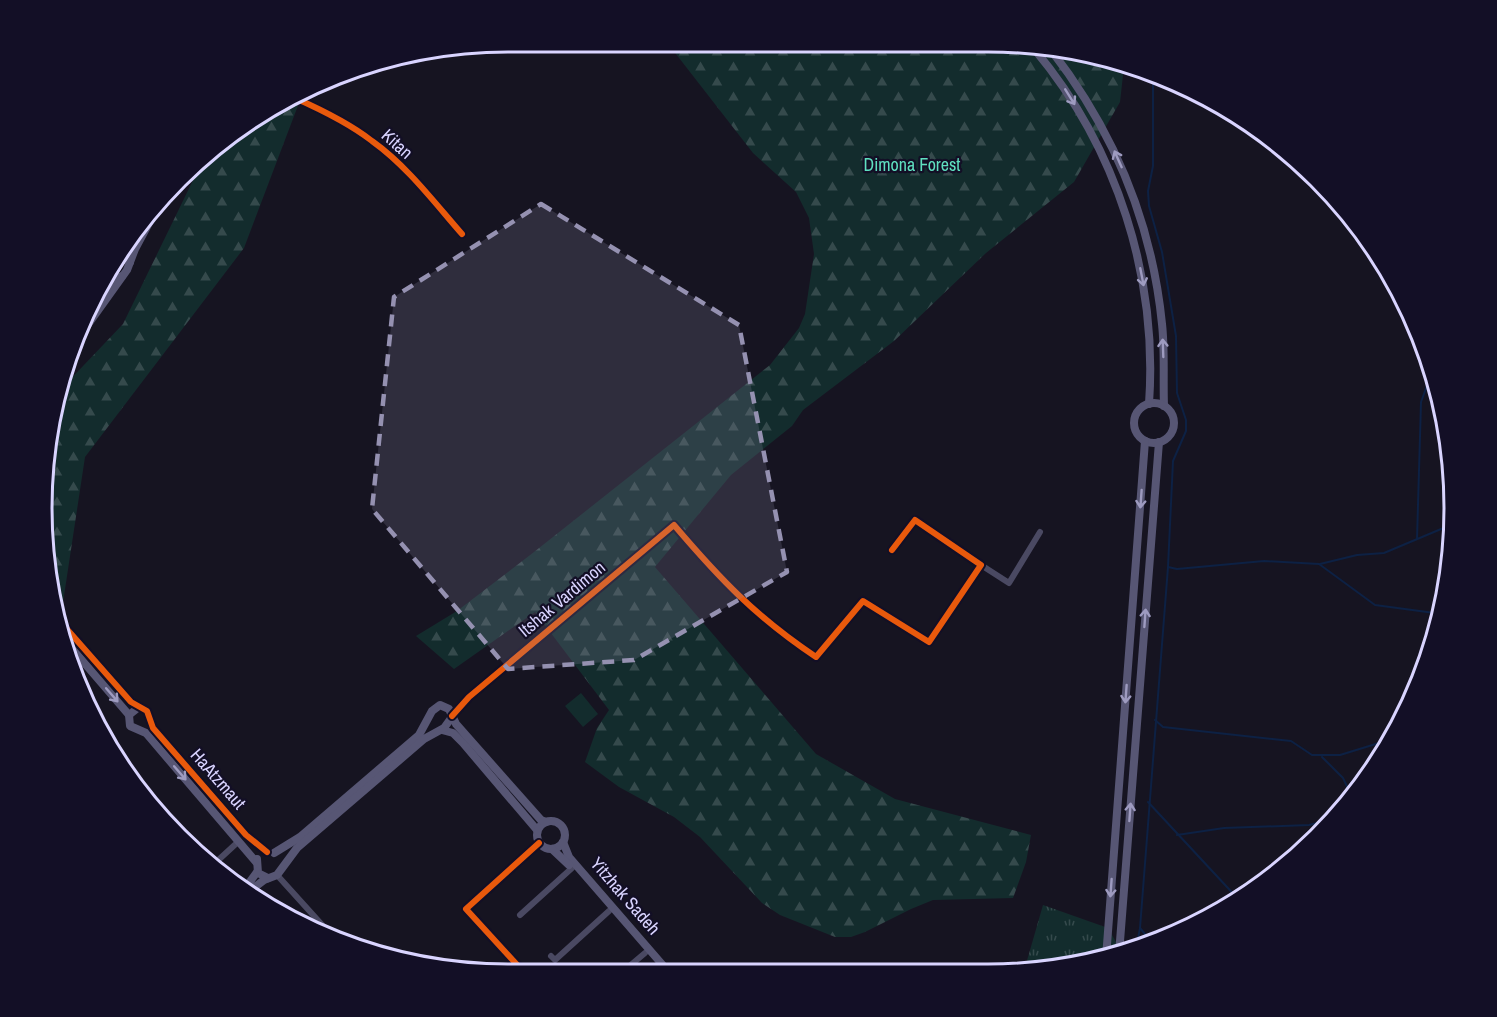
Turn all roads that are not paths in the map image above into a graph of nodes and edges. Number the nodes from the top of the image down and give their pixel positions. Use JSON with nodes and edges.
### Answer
{"nodes":[{"id":1,"x":1039,"y":55,"type":"edge"},
{"id":2,"x":1057,"y":57,"type":"edge"},
{"id":3,"x":303,"y":102,"type":"edge"},
{"id":4,"x":462,"y":234,"type":"dead end"},
{"id":5,"x":142,"y":237,"type":"edge"},
{"id":6,"x":128,"y":256,"type":"edge"},
{"id":7,"x":130,"y":262,"type":"junction"},
{"id":8,"x":123,"y":276,"type":"junction"},
{"id":9,"x":114,"y":280,"type":"edge"},
{"id":10,"x":99,"y":310,"type":"edge"},
{"id":11,"x":1149,"y":404,"type":"junction"},
{"id":12,"x":1164,"y":406,"type":"junction"},
{"id":13,"x":1145,"y":441,"type":"junction"},
{"id":14,"x":1159,"y":442,"type":"junction"},
{"id":15,"x":1040,"y":532,"type":"dead end"},
{"id":16,"x":892,"y":550,"type":"dead end"},
{"id":17,"x":981,"y":565,"type":"junction"},
{"id":18,"x":69,"y":631,"type":"edge"},
{"id":19,"x":77,"y":654,"type":"edge"},
{"id":20,"x":139,"y":707,"type":"junction"},
{"id":21,"x":450,"y":714,"type":"junction"},
{"id":22,"x":129,"y":715,"type":"junction"},
{"id":23,"x":150,"y":721,"type":"junction"},
{"id":24,"x":427,"y":723,"type":"junction"},
{"id":25,"x":141,"y":730,"type":"junction"},
{"id":26,"x":440,"y":730,"type":"junction"},
{"id":27,"x":546,"y":822,"type":"junction"},
{"id":28,"x":537,"y":830,"type":"junction"},
{"id":29,"x":239,"y":841,"type":"junction"},
{"id":30,"x":563,"y":842,"type":"junction"},
{"id":31,"x":539,"y":843,"type":"junction"},
{"id":32,"x":552,"y":849,"type":"junction"},
{"id":33,"x":271,"y":853,"type":"junction"},
{"id":34,"x":219,"y":860,"type":"edge"},
{"id":35,"x":256,"y":862,"type":"junction"},
{"id":36,"x":572,"y":868,"type":"junction"},
{"id":37,"x":257,"y":872,"type":"junction"},
{"id":38,"x":275,"y":873,"type":"junction"},
{"id":39,"x":248,"y":883,"type":"edge"},
{"id":40,"x":254,"y":888,"type":"edge"},
{"id":41,"x":609,"y":911,"type":"junction"},
{"id":42,"x":520,"y":915,"type":"dead end"},
{"id":43,"x":320,"y":923,"type":"edge"},
{"id":44,"x":1120,"y":945,"type":"edge"},
{"id":45,"x":1107,"y":949,"type":"edge"},
{"id":46,"x":645,"y":953,"type":"junction"},
{"id":47,"x":551,"y":956,"type":"dead end"},
{"id":48,"x":516,"y":964,"type":"edge"},
{"id":49,"x":632,"y":964,"type":"edge"},
{"id":50,"x":655,"y":964,"type":"edge"},
{"id":51,"x":662,"y":964,"type":"edge"}],
"edges":[{"from":1,"to":11,"type":"main road","one_way":true},
{"from":12,"to":2,"type":"main road","one_way":true},
{"from":3,"to":4,"type":"street","name":"Kitan"},
{"from":5,"to":7,"type":"main road"},
{"from":6,"to":7,"type":"main road"},
{"from":7,"to":8,"type":"main road"},
{"from":8,"to":9,"type":"main road"},
{"from":8,"to":10,"type":"main road"},
{"from":11,"to":12,"type":"main road"},
{"from":11,"to":13,"type":"main road"},
{"from":12,"to":14,"type":"main road"},
{"from":13,"to":14,"type":"main road"},
{"from":13,"to":45,"type":"main road","one_way":true},
{"from":44,"to":14,"type":"main road","one_way":true},
{"from":15,"to":17,"type":"street"},
{"from":16,"to":17,"type":"street"},
{"from":17,"to":21,"type":"street","name":"Itshak Vardimon"},
{"from":18,"to":20,"type":"main road"},
{"from":19,"to":22,"type":"main road","one_way":true},
{"from":20,"to":22,"type":"main road"},
{"from":20,"to":23,"type":"main road"},
{"from":21,"to":24,"type":"main road"},
{"from":21,"to":26,"type":"main road"},
{"from":21,"to":27,"type":"main road"},
{"from":22,"to":25,"type":"main road"},
{"from":23,"to":25,"type":"main road"},
{"from":23,"to":33,"type":"main road","name":"HaAtzmaut"},
{"from":24,"to":26,"type":"main road"},
{"from":24,"to":33,"type":"main road"},
{"from":25,"to":29,"type":"main road","name":"HaAtzmaut","one_way":true},
{"from":26,"to":28,"type":"main road"},
{"from":26,"to":38,"type":"main road"},
{"from":27,"to":28,"type":"main road"},
{"from":27,"to":30,"type":"main road"},
{"from":28,"to":31,"type":"main road"},
{"from":29,"to":34,"type":"street"},
{"from":29,"to":35,"type":"main road","name":"HaAtzmaut"},
{"from":30,"to":32,"type":"main road"},
{"from":30,"to":51,"type":"main road","name":"Yitzhak Sadeh"},
{"from":31,"to":32,"type":"main road"},
{"from":31,"to":48,"type":"street"},
{"from":32,"to":36,"type":"main road","name":"Yitzhak Sadeh"},
{"from":33,"to":35,"type":"main road"},
{"from":33,"to":38,"type":"main road"},
{"from":35,"to":37,"type":"main road"},
{"from":36,"to":41,"type":"main road","name":"Yitzhak Sadeh"},
{"from":36,"to":42,"type":"street"},
{"from":37,"to":38,"type":"main road"},
{"from":37,"to":39,"type":"main road"},
{"from":38,"to":40,"type":"main road"},
{"from":38,"to":43,"type":"street"},
{"from":41,"to":46,"type":"main road","name":"Yitzhak Sadeh"},
{"from":41,"to":47,"type":"street"},
{"from":46,"to":49,"type":"street"},
{"from":46,"to":50,"type":"main road","name":"Yitzhak Sadeh"}]}
